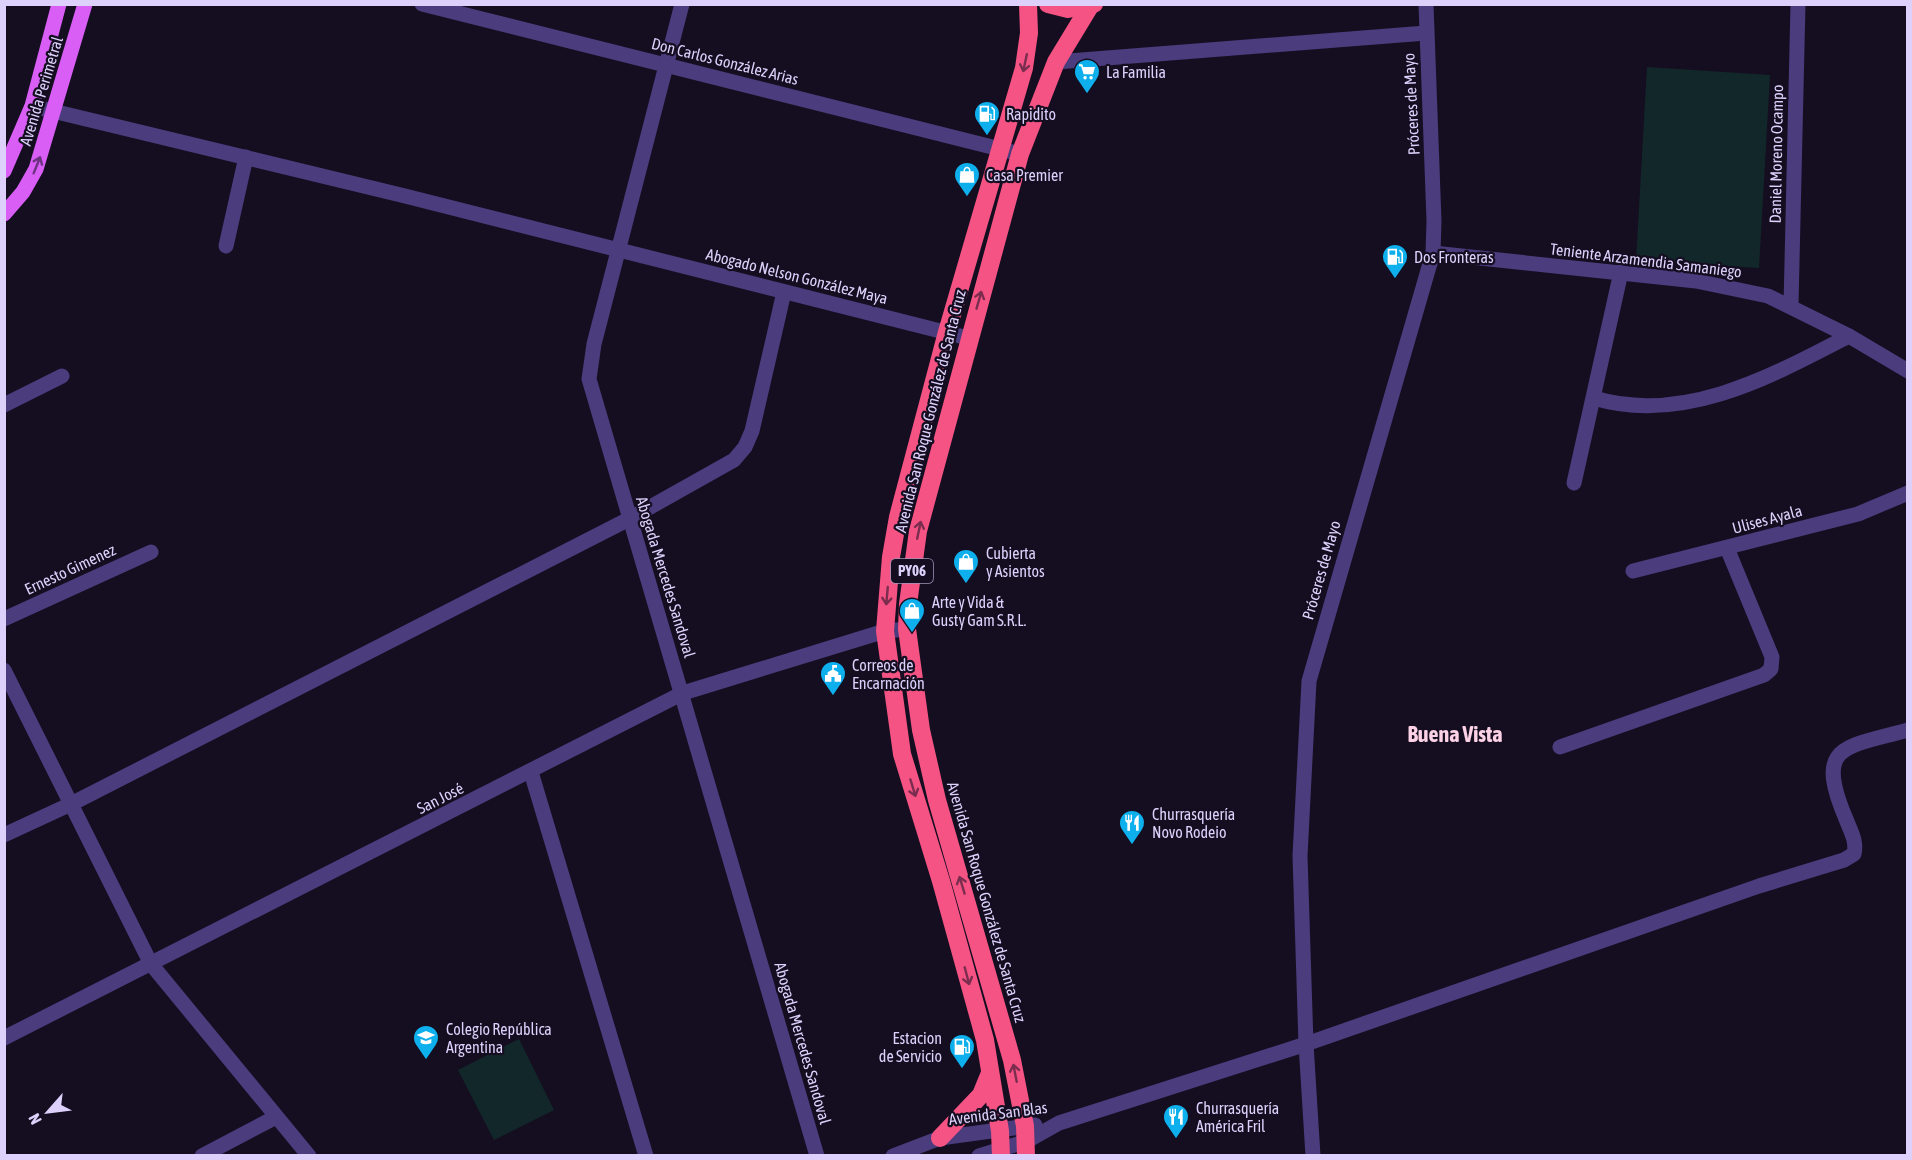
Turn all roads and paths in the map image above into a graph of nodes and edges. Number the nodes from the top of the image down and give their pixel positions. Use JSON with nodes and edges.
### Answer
{"nodes":[{"id":1,"x":59,"y":4,"type":"edge"},
{"id":2,"x":85,"y":4,"type":"edge"},
{"id":3,"x":422,"y":4,"type":"edge"},
{"id":4,"x":682,"y":4,"type":"edge"},
{"id":5,"x":1028,"y":4,"type":"edge"},
{"id":6,"x":1048,"y":4,"type":"edge"},
{"id":7,"x":1426,"y":4,"type":"edge"},
{"id":8,"x":1798,"y":4,"type":"edge"},
{"id":9,"x":1092,"y":5,"type":"edge"},
{"id":10,"x":1426,"y":33,"type":"junction"},
{"id":11,"x":1056,"y":62,"type":"junction"},
{"id":12,"x":667,"y":65,"type":"junction"},
{"id":13,"x":32,"y":106,"type":"junction"},
{"id":14,"x":55,"y":113,"type":"junction"},
{"id":15,"x":999,"y":149,"type":"junction"},
{"id":16,"x":1020,"y":154,"type":"junction"},
{"id":17,"x":246,"y":157,"type":"junction"},
{"id":18,"x":4,"y":171,"type":"edge"},
{"id":19,"x":4,"y":214,"type":"edge"},
{"id":20,"x":226,"y":246,"type":"dead end"},
{"id":21,"x":617,"y":250,"type":"junction"},
{"id":22,"x":1433,"y":253,"type":"junction"},
{"id":23,"x":1621,"y":272,"type":"junction"},
{"id":24,"x":784,"y":292,"type":"junction"},
{"id":25,"x":1791,"y":305,"type":"junction"},
{"id":26,"x":947,"y":332,"type":"junction"},
{"id":27,"x":1849,"y":336,"type":"junction"},
{"id":28,"x":968,"y":338,"type":"junction"},
{"id":29,"x":1908,"y":371,"type":"edge"},
{"id":30,"x":62,"y":376,"type":"dead end"},
{"id":31,"x":1594,"y":398,"type":"junction"},
{"id":32,"x":4,"y":405,"type":"edge"},
{"id":33,"x":1574,"y":483,"type":"dead end"},
{"id":34,"x":1908,"y":493,"type":"edge"},
{"id":35,"x":629,"y":519,"type":"junction"},
{"id":36,"x":1727,"y":548,"type":"junction"},
{"id":37,"x":151,"y":552,"type":"dead end"},
{"id":38,"x":1633,"y":571,"type":"dead end"},
{"id":39,"x":4,"y":619,"type":"edge"},
{"id":40,"x":907,"y":629,"type":"junction"},
{"id":41,"x":885,"y":631,"type":"junction"},
{"id":42,"x":4,"y":670,"type":"edge"},
{"id":43,"x":683,"y":693,"type":"junction"},
{"id":44,"x":1908,"y":730,"type":"edge"},
{"id":45,"x":1560,"y":747,"type":"dead end"},
{"id":46,"x":531,"y":772,"type":"junction"},
{"id":47,"x":71,"y":804,"type":"junction"},
{"id":48,"x":4,"y":834,"type":"edge"},
{"id":49,"x":151,"y":964,"type":"junction"},
{"id":50,"x":4,"y":1038,"type":"edge"},
{"id":51,"x":1306,"y":1044,"type":"junction"},
{"id":52,"x":991,"y":1071,"type":"junction"},
{"id":53,"x":276,"y":1117,"type":"junction"},
{"id":54,"x":940,"y":1138,"type":"junction"},
{"id":55,"x":1026,"y":1140,"type":"edge"},
{"id":56,"x":1001,"y":1144,"type":"edge"},
{"id":57,"x":202,"y":1155,"type":"edge"},
{"id":58,"x":309,"y":1155,"type":"edge"},
{"id":59,"x":646,"y":1155,"type":"edge"},
{"id":60,"x":817,"y":1155,"type":"edge"},
{"id":61,"x":893,"y":1155,"type":"edge"},
{"id":62,"x":979,"y":1155,"type":"edge"},
{"id":63,"x":1313,"y":1155,"type":"edge"}],
"edges":[{"from":1,"to":13,"type":"main road","name":"Avenida Perimetral"},
{"from":2,"to":14,"type":"main road","name":"Avenida Perimetral"},
{"from":3,"to":12,"type":"street","name":"Don Carlos González Arias"},
{"from":4,"to":12,"type":"street","name":"Abogada Mercedes Sandoval"},
{"from":5,"to":15,"type":"highway","name":"Avenida San Roque González de Santa Cruz","number":"PY06","one_way":true},
{"from":6,"to":9,"type":"highway","number":"PY06"},
{"from":7,"to":10,"type":"street","name":"Próceres de Mayo"},
{"from":8,"to":25,"type":"street","name":"Daniel Moreno Ocampo"},
{"from":9,"to":11,"type":"highway","name":"Avenida San Roque González de Santa Cruz","number":"PY06"},
{"from":10,"to":11,"type":"street"},
{"from":10,"to":22,"type":"street","name":"Próceres de Mayo"},
{"from":11,"to":16,"type":"highway","name":"Avenida San Roque González de Santa Cruz","number":"PY06"},
{"from":12,"to":15,"type":"street","name":"Don Carlos González Arias"},
{"from":12,"to":21,"type":"street","name":"Abogada Mercedes Sandoval"},
{"from":13,"to":14,"type":"street","name":"Abogado Nelson González Maya"},
{"from":13,"to":18,"type":"main road","name":"Avenida Perimetral"},
{"from":14,"to":17,"type":"street","name":"Abogado Nelson González Maya"},
{"from":19,"to":14,"type":"main road","name":"Avenida Perimetral","one_way":true},
{"from":15,"to":16,"type":"street","name":"Don Carlos González Arias"},
{"from":15,"to":26,"type":"highway","name":"Avenida San Roque González de Santa Cruz","number":"PY06"},
{"from":28,"to":16,"type":"highway","name":"Avenida San Roque González de Santa Cruz","number":"PY06","one_way":true},
{"from":17,"to":20,"type":"street"},
{"from":17,"to":21,"type":"street","name":"Abogado Nelson González Maya"},
{"from":21,"to":24,"type":"street","name":"Abogado Nelson González Maya"},
{"from":21,"to":35,"type":"street","name":"Abogada Mercedes Sandoval"},
{"from":22,"to":23,"type":"street","name":"Teniente Arzamendia Samaniego"},
{"from":22,"to":51,"type":"street","name":"Próceres de Mayo"},
{"from":23,"to":25,"type":"street","name":"Teniente Arzamendia Samaniego"},
{"from":23,"to":31,"type":"street"},
{"from":24,"to":26,"type":"street","name":"Abogado Nelson González Maya"},
{"from":24,"to":35,"type":"street"},
{"from":25,"to":27,"type":"street","name":"Teniente Arzamendia Samaniego"},
{"from":26,"to":28,"type":"street","name":"Abogado Nelson González Maya"},
{"from":26,"to":41,"type":"highway","name":"Avenida San Roque González de Santa Cruz","number":"PY06","one_way":true},
{"from":27,"to":29,"type":"street","name":"Teniente Arzamendia Samaniego"},
{"from":27,"to":31,"type":"street"},
{"from":40,"to":28,"type":"highway","name":"Avenida San Roque González de Santa Cruz","number":"PY06","one_way":true},
{"from":30,"to":32,"type":"street"},
{"from":31,"to":33,"type":"street"},
{"from":34,"to":36,"type":"street","name":"Ulises Ayala"},
{"from":35,"to":43,"type":"street","name":"Abogada Mercedes Sandoval"},
{"from":35,"to":47,"type":"street"},
{"from":36,"to":38,"type":"street","name":"Ulises Ayala"},
{"from":36,"to":45,"type":"street"},
{"from":37,"to":39,"type":"street","name":"Ernesto Gimenez"},
{"from":40,"to":41,"type":"street","name":"San José"},
{"from":55,"to":40,"type":"highway","name":"Avenida San Roque González de Santa Cruz","number":"PY06","one_way":true},
{"from":41,"to":43,"type":"street","name":"San José"},
{"from":41,"to":52,"type":"highway","name":"Avenida San Roque González de Santa Cruz","number":"PY06","one_way":true},
{"from":42,"to":47,"type":"street"},
{"from":43,"to":46,"type":"street","name":"San José"},
{"from":43,"to":60,"type":"street","name":"Abogada Mercedes Sandoval"},
{"from":44,"to":51,"type":"street","name":"Avenida San Blas"},
{"from":46,"to":49,"type":"street","name":"San José"},
{"from":46,"to":59,"type":"street"},
{"from":47,"to":48,"type":"street"},
{"from":47,"to":49,"type":"street"},
{"from":49,"to":50,"type":"street","name":"San José"},
{"from":49,"to":53,"type":"street"},
{"from":51,"to":55,"type":"street","name":"Avenida San Blas"},
{"from":51,"to":63,"type":"street","name":"Próceres de Mayo"},
{"from":52,"to":54,"type":"highway"},
{"from":52,"to":56,"type":"highway","name":"Avenida San Roque González de Santa Cruz","number":"PY06"},
{"from":53,"to":57,"type":"street"},
{"from":53,"to":58,"type":"street"},
{"from":54,"to":56,"type":"street","name":"Avenida San Blas"},
{"from":54,"to":61,"type":"street","name":"Avenida San Blas"},
{"from":55,"to":56,"type":"street","name":"Avenida San Blas"},
{"from":56,"to":62,"type":"street","name":"Avenida San Blas"}]}
